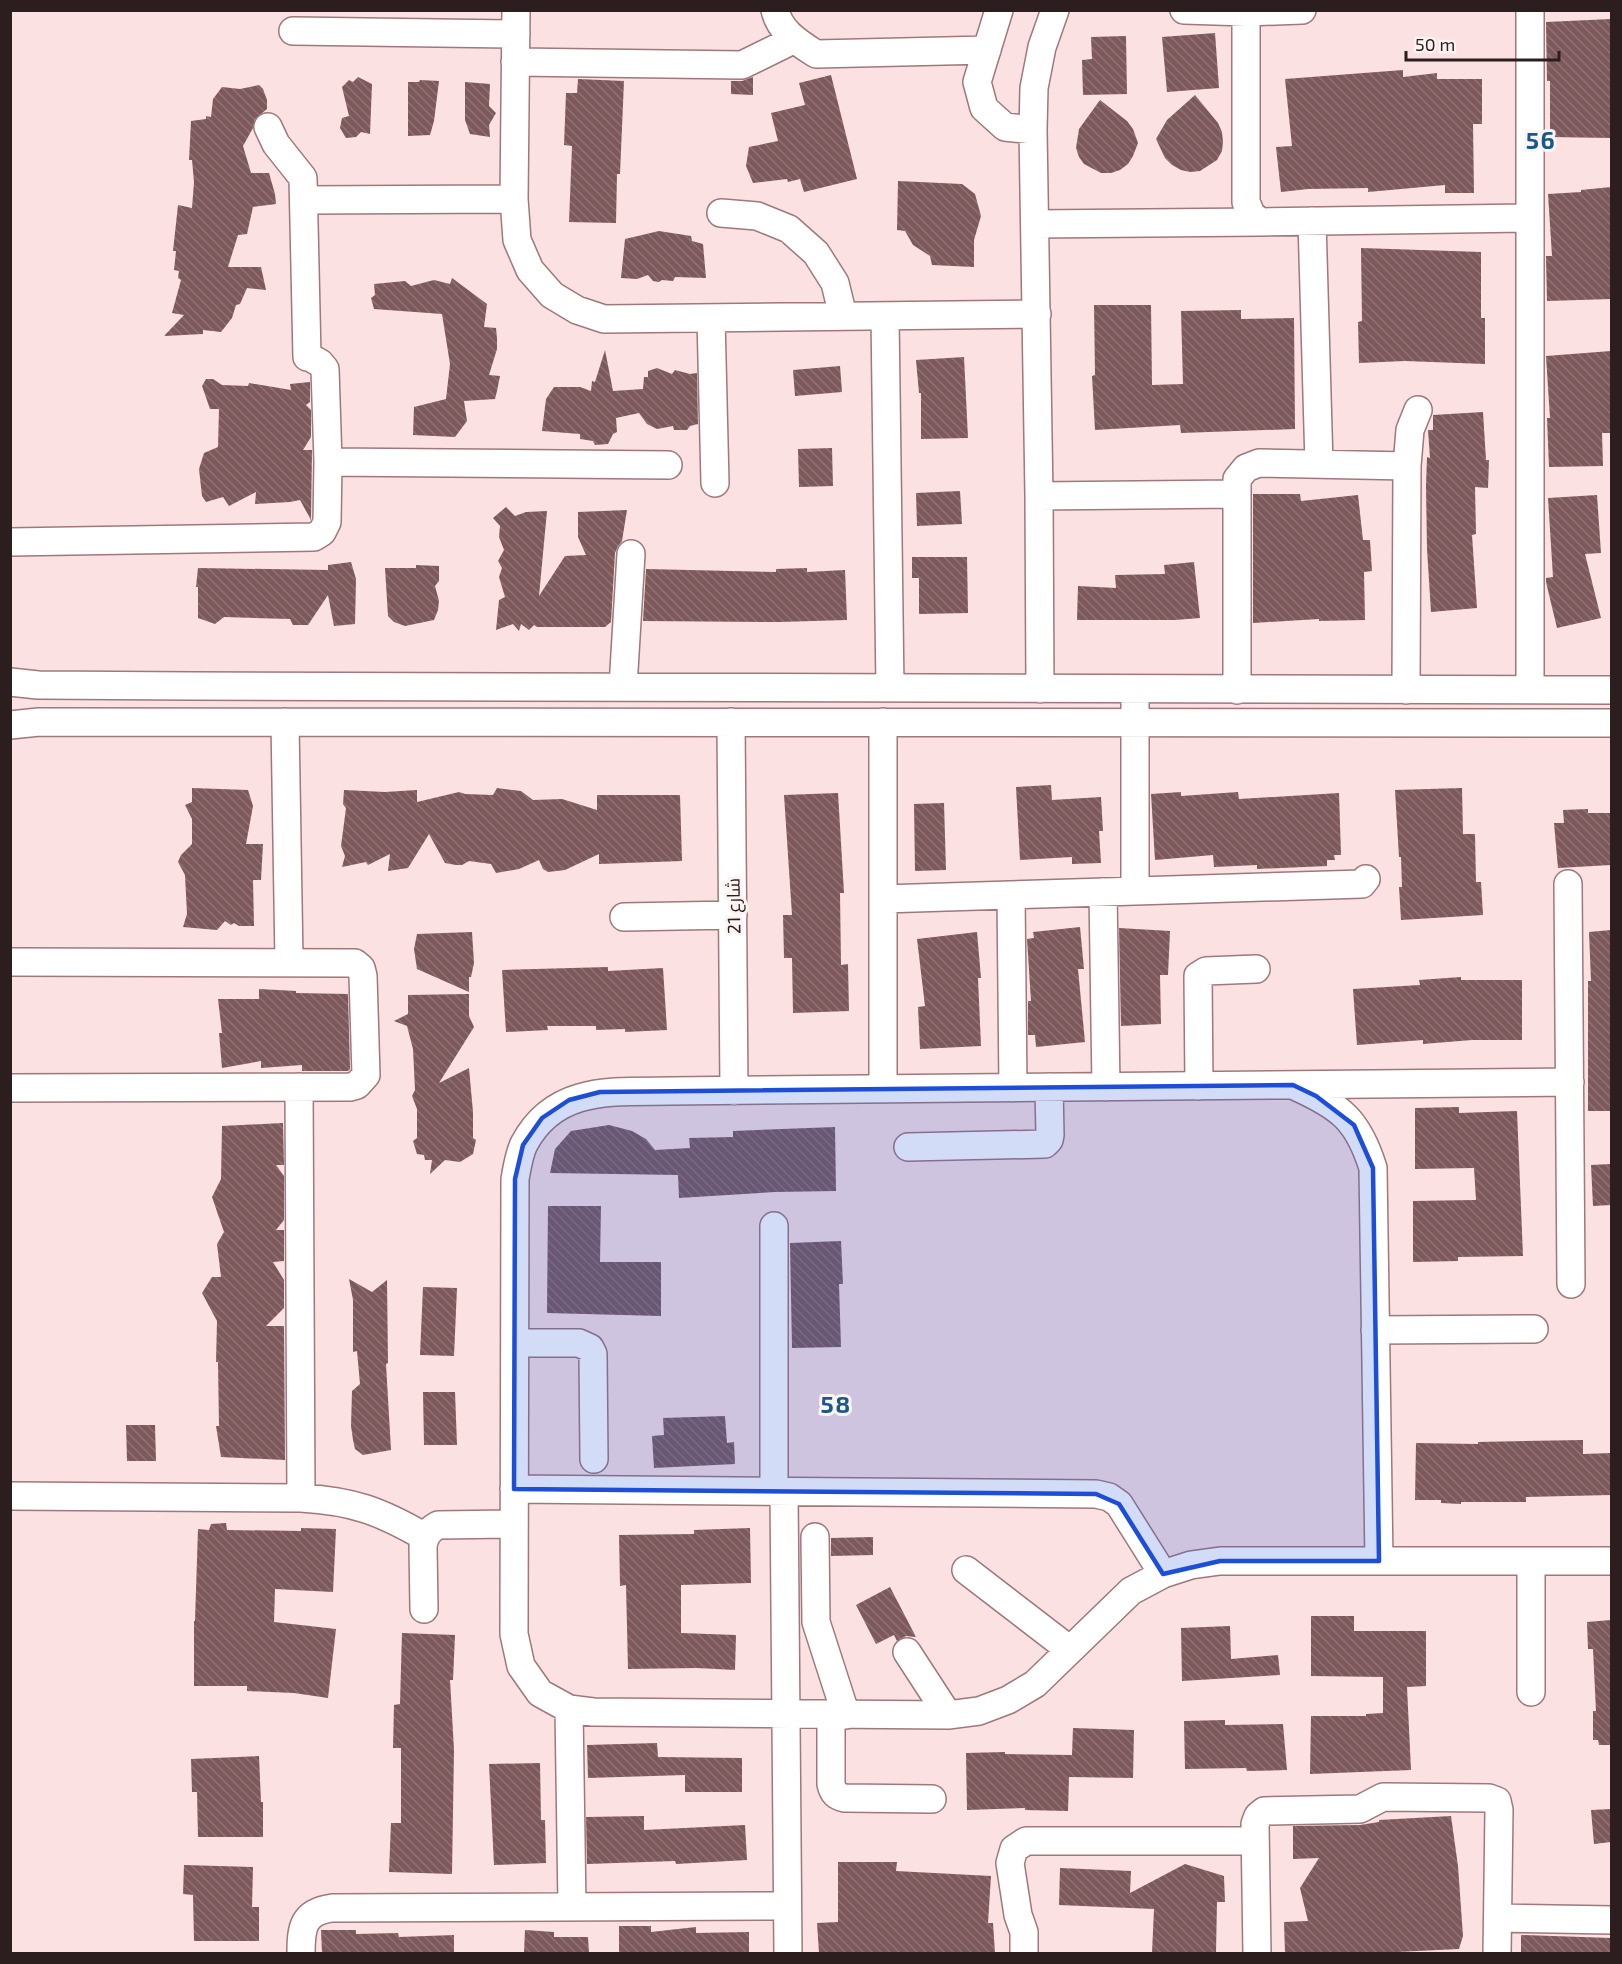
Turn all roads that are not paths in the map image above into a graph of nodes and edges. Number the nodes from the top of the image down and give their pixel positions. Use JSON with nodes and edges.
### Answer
{"nodes":[{"id":1,"x":775,"y":10,"type":"edge"},
{"id":2,"x":999,"y":10,"type":"edge"},
{"id":3,"x":1055,"y":10,"type":"edge"},
{"id":4,"x":1184,"y":10,"type":"edge"},
{"id":5,"x":1302,"y":10,"type":"edge"},
{"id":6,"x":1530,"y":10,"type":"edge"},
{"id":7,"x":1246,"y":12,"type":"junction"},
{"id":8,"x":516,"y":22,"type":"edge"},
{"id":9,"x":293,"y":32,"type":"dead end"},
{"id":10,"x":793,"y":40,"type":"junction"},
{"id":11,"x":987,"y":50,"type":"junction"},
{"id":12,"x":515,"y":62,"type":"junction"},
{"id":13,"x":268,"y":127,"type":"dead end"},
{"id":14,"x":1033,"y":130,"type":"junction"},
{"id":15,"x":514,"y":199,"type":"junction"},
{"id":16,"x":304,"y":200,"type":"junction"},
{"id":17,"x":721,"y":213,"type":"dead end"},
{"id":18,"x":1530,"y":218,"type":"junction"},
{"id":19,"x":1312,"y":221,"type":"junction"},
{"id":20,"x":1260,"y":222,"type":"junction"},
{"id":21,"x":1035,"y":224,"type":"junction"},
{"id":22,"x":1037,"y":314,"type":"junction"},
{"id":23,"x":843,"y":316,"type":"junction"},
{"id":24,"x":885,"y":316,"type":"junction"},
{"id":25,"x":711,"y":318,"type":"junction"},
{"id":26,"x":1418,"y":410,"type":"dead end"},
{"id":27,"x":328,"y":462,"type":"junction"},
{"id":28,"x":1319,"y":464,"type":"junction"},
{"id":29,"x":668,"y":465,"type":"dead end"},
{"id":30,"x":1407,"y":466,"type":"junction"},
{"id":31,"x":715,"y":483,"type":"dead end"},
{"id":32,"x":1236,"y":494,"type":"junction"},
{"id":33,"x":1039,"y":496,"type":"junction"},
{"id":34,"x":10,"y":542,"type":"edge"},
{"id":35,"x":631,"y":554,"type":"dead end"},
{"id":36,"x":10,"y":682,"type":"edge"},
{"id":37,"x":622,"y":687,"type":"junction"},
{"id":38,"x":858,"y":688,"type":"junction"},
{"id":39,"x":895,"y":688,"type":"junction"},
{"id":40,"x":1040,"y":689,"type":"junction"},
{"id":41,"x":1135,"y":689,"type":"junction"},
{"id":42,"x":1237,"y":690,"type":"junction"},
{"id":43,"x":1406,"y":690,"type":"junction"},
{"id":44,"x":1530,"y":690,"type":"junction"},
{"id":45,"x":1611,"y":690,"type":"edge"},
{"id":46,"x":285,"y":722,"type":"junction"},
{"id":47,"x":731,"y":722,"type":"junction"},
{"id":48,"x":880,"y":722,"type":"junction"},
{"id":49,"x":1135,"y":722,"type":"junction"},
{"id":50,"x":1611,"y":723,"type":"edge"},
{"id":51,"x":10,"y":725,"type":"edge"},
{"id":52,"x":1366,"y":879,"type":"dead end"},
{"id":53,"x":1568,"y":884,"type":"dead end"},
{"id":54,"x":1136,"y":891,"type":"junction"},
{"id":55,"x":1103,"y":892,"type":"junction"},
{"id":56,"x":1011,"y":895,"type":"junction"},
{"id":57,"x":883,"y":899,"type":"junction"},
{"id":58,"x":733,"y":915,"type":"junction"},
{"id":59,"x":624,"y":916,"type":"dead end"},
{"id":60,"x":289,"y":961,"type":"junction"},
{"id":61,"x":10,"y":962,"type":"edge"},
{"id":62,"x":1256,"y":969,"type":"dead end"},
{"id":63,"x":1570,"y":1082,"type":"junction"},
{"id":64,"x":1293,"y":1085,"type":"junction"},
{"id":65,"x":1199,"y":1086,"type":"junction"},
{"id":66,"x":299,"y":1087,"type":"junction"},
{"id":67,"x":1049,"y":1087,"type":"junction"},
{"id":68,"x":1106,"y":1087,"type":"junction"},
{"id":69,"x":10,"y":1088,"type":"edge"},
{"id":70,"x":1013,"y":1088,"type":"junction"},
{"id":71,"x":883,"y":1089,"type":"junction"},
{"id":72,"x":735,"y":1090,"type":"junction"},
{"id":73,"x":908,"y":1147,"type":"dead end"},
{"id":74,"x":774,"y":1226,"type":"dead end"},
{"id":75,"x":1571,"y":1284,"type":"dead end"},
{"id":76,"x":1534,"y":1329,"type":"dead end"},
{"id":77,"x":1375,"y":1330,"type":"junction"},
{"id":78,"x":514,"y":1343,"type":"junction"},
{"id":79,"x":594,"y":1459,"type":"dead end"},
{"id":80,"x":514,"y":1490,"type":"junction"},
{"id":81,"x":779,"y":1492,"type":"junction"},
{"id":82,"x":10,"y":1496,"type":"edge"},
{"id":83,"x":301,"y":1498,"type":"junction"},
{"id":84,"x":514,"y":1524,"type":"junction"},
{"id":85,"x":425,"y":1537,"type":"junction"},
{"id":86,"x":815,"y":1537,"type":"dead end"},
{"id":87,"x":1378,"y":1561,"type":"junction"},
{"id":88,"x":1531,"y":1561,"type":"junction"},
{"id":89,"x":1611,"y":1561,"type":"edge"},
{"id":90,"x":966,"y":1570,"type":"dead end"},
{"id":91,"x":1163,"y":1574,"type":"junction"},
{"id":92,"x":424,"y":1609,"type":"dead end"},
{"id":93,"x":1070,"y":1650,"type":"junction"},
{"id":94,"x":907,"y":1652,"type":"dead end"},
{"id":95,"x":1531,"y":1692,"type":"dead end"},
{"id":96,"x":569,"y":1709,"type":"junction"},
{"id":97,"x":786,"y":1714,"type":"junction"},
{"id":98,"x":838,"y":1715,"type":"junction"},
{"id":99,"x":948,"y":1715,"type":"junction"},
{"id":100,"x":932,"y":1799,"type":"dead end"},
{"id":101,"x":1255,"y":1841,"type":"junction"},
{"id":102,"x":788,"y":1906,"type":"junction"},
{"id":103,"x":572,"y":1907,"type":"junction"},
{"id":104,"x":1498,"y":1918,"type":"junction"},
{"id":105,"x":1611,"y":1920,"type":"edge"},
{"id":106,"x":301,"y":1953,"type":"edge"},
{"id":107,"x":788,"y":1953,"type":"edge"},
{"id":108,"x":1024,"y":1953,"type":"edge"},
{"id":109,"x":1257,"y":1953,"type":"edge"},
{"id":110,"x":1497,"y":1953,"type":"edge"}],
"edges":[{"from":1,"to":10,"type":"street"},
{"from":2,"to":11,"type":"street"},
{"from":3,"to":14,"type":"street"},
{"from":4,"to":7,"type":"street"},
{"from":5,"to":7,"type":"street"},
{"from":6,"to":18,"type":"street"},
{"from":7,"to":20,"type":"street"},
{"from":8,"to":9,"type":"street"},
{"from":8,"to":12,"type":"street"},
{"from":10,"to":11,"type":"street"},
{"from":10,"to":12,"type":"street"},
{"from":11,"to":14,"type":"street"},
{"from":12,"to":15,"type":"street"},
{"from":13,"to":16,"type":"street"},
{"from":14,"to":21,"type":"street"},
{"from":15,"to":16,"type":"street"},
{"from":15,"to":25,"type":"street"},
{"from":16,"to":27,"type":"street"},
{"from":17,"to":23,"type":"street"},
{"from":18,"to":19,"type":"street"},
{"from":18,"to":44,"type":"street"},
{"from":19,"to":20,"type":"street"},
{"from":19,"to":28,"type":"street"},
{"from":20,"to":21,"type":"street"},
{"from":21,"to":22,"type":"street"},
{"from":22,"to":24,"type":"street"},
{"from":22,"to":33,"type":"street"},
{"from":23,"to":24,"type":"street"},
{"from":23,"to":25,"type":"street"},
{"from":24,"to":39,"type":"street"},
{"from":25,"to":31,"type":"street"},
{"from":26,"to":30,"type":"street"},
{"from":27,"to":29,"type":"street"},
{"from":27,"to":34,"type":"street"},
{"from":28,"to":30,"type":"street"},
{"from":28,"to":32,"type":"street"},
{"from":30,"to":43,"type":"street"},
{"from":32,"to":33,"type":"street"},
{"from":32,"to":42,"type":"street"},
{"from":33,"to":40,"type":"street"},
{"from":35,"to":37,"type":"street"},
{"from":36,"to":37,"type":"street"},
{"from":37,"to":38,"type":"street"},
{"from":38,"to":39,"type":"street"},
{"from":38,"to":48,"type":"street"},
{"from":39,"to":40,"type":"street"},
{"from":39,"to":48,"type":"street"},
{"from":40,"to":41,"type":"street"},
{"from":41,"to":42,"type":"street"},
{"from":41,"to":49,"type":"street"},
{"from":42,"to":43,"type":"street"},
{"from":43,"to":44,"type":"street"},
{"from":44,"to":45,"type":"street"},
{"from":46,"to":47,"type":"street"},
{"from":46,"to":51,"type":"street"},
{"from":46,"to":60,"type":"street"},
{"from":47,"to":48,"type":"street"},
{"from":47,"to":58,"type":"street","name":"شارع 21"},
{"from":48,"to":49,"type":"street"},
{"from":48,"to":57,"type":"street"},
{"from":49,"to":50,"type":"street"},
{"from":49,"to":54,"type":"street"},
{"from":52,"to":54,"type":"street"},
{"from":53,"to":63,"type":"street"},
{"from":54,"to":55,"type":"street"},
{"from":55,"to":56,"type":"street"},
{"from":55,"to":68,"type":"street"},
{"from":56,"to":57,"type":"street"},
{"from":56,"to":70,"type":"street"},
{"from":57,"to":71,"type":"street"},
{"from":58,"to":59,"type":"street"},
{"from":58,"to":72,"type":"street","name":"شارع 21"},
{"from":60,"to":61,"type":"street"},
{"from":60,"to":66,"type":"street"},
{"from":62,"to":65,"type":"street"},
{"from":63,"to":64,"type":"street"},
{"from":63,"to":75,"type":"street"},
{"from":64,"to":65,"type":"street"},
{"from":64,"to":77,"type":"street"},
{"from":65,"to":68,"type":"street"},
{"from":66,"to":69,"type":"street"},
{"from":66,"to":83,"type":"street"},
{"from":67,"to":68,"type":"street"},
{"from":67,"to":70,"type":"street"},
{"from":67,"to":73,"type":"street"},
{"from":70,"to":71,"type":"street"},
{"from":71,"to":72,"type":"street"},
{"from":72,"to":78,"type":"street"},
{"from":74,"to":81,"type":"street"},
{"from":76,"to":77,"type":"street"},
{"from":77,"to":87,"type":"street"},
{"from":78,"to":79,"type":"street"},
{"from":78,"to":80,"type":"street"},
{"from":80,"to":81,"type":"street"},
{"from":80,"to":84,"type":"street"},
{"from":81,"to":91,"type":"street"},
{"from":81,"to":97,"type":"street"},
{"from":82,"to":83,"type":"street"},
{"from":83,"to":85,"type":"street"},
{"from":84,"to":85,"type":"street"},
{"from":84,"to":96,"type":"street"},
{"from":85,"to":92,"type":"street"},
{"from":86,"to":98,"type":"street"},
{"from":87,"to":88,"type":"street"},
{"from":87,"to":91,"type":"street"},
{"from":88,"to":89,"type":"street"},
{"from":88,"to":95,"type":"street"},
{"from":90,"to":93,"type":"street"},
{"from":91,"to":93,"type":"street"},
{"from":93,"to":99,"type":"street"},
{"from":94,"to":99,"type":"street"},
{"from":96,"to":97,"type":"street"},
{"from":96,"to":103,"type":"street"},
{"from":97,"to":98,"type":"street"},
{"from":97,"to":102,"type":"street"},
{"from":98,"to":99,"type":"street"},
{"from":98,"to":100,"type":"street"},
{"from":101,"to":104,"type":"street"},
{"from":101,"to":108,"type":"street"},
{"from":101,"to":109,"type":"street"},
{"from":102,"to":103,"type":"street"},
{"from":102,"to":107,"type":"street"},
{"from":103,"to":106,"type":"street"},
{"from":104,"to":105,"type":"street"},
{"from":104,"to":110,"type":"street"}]}
